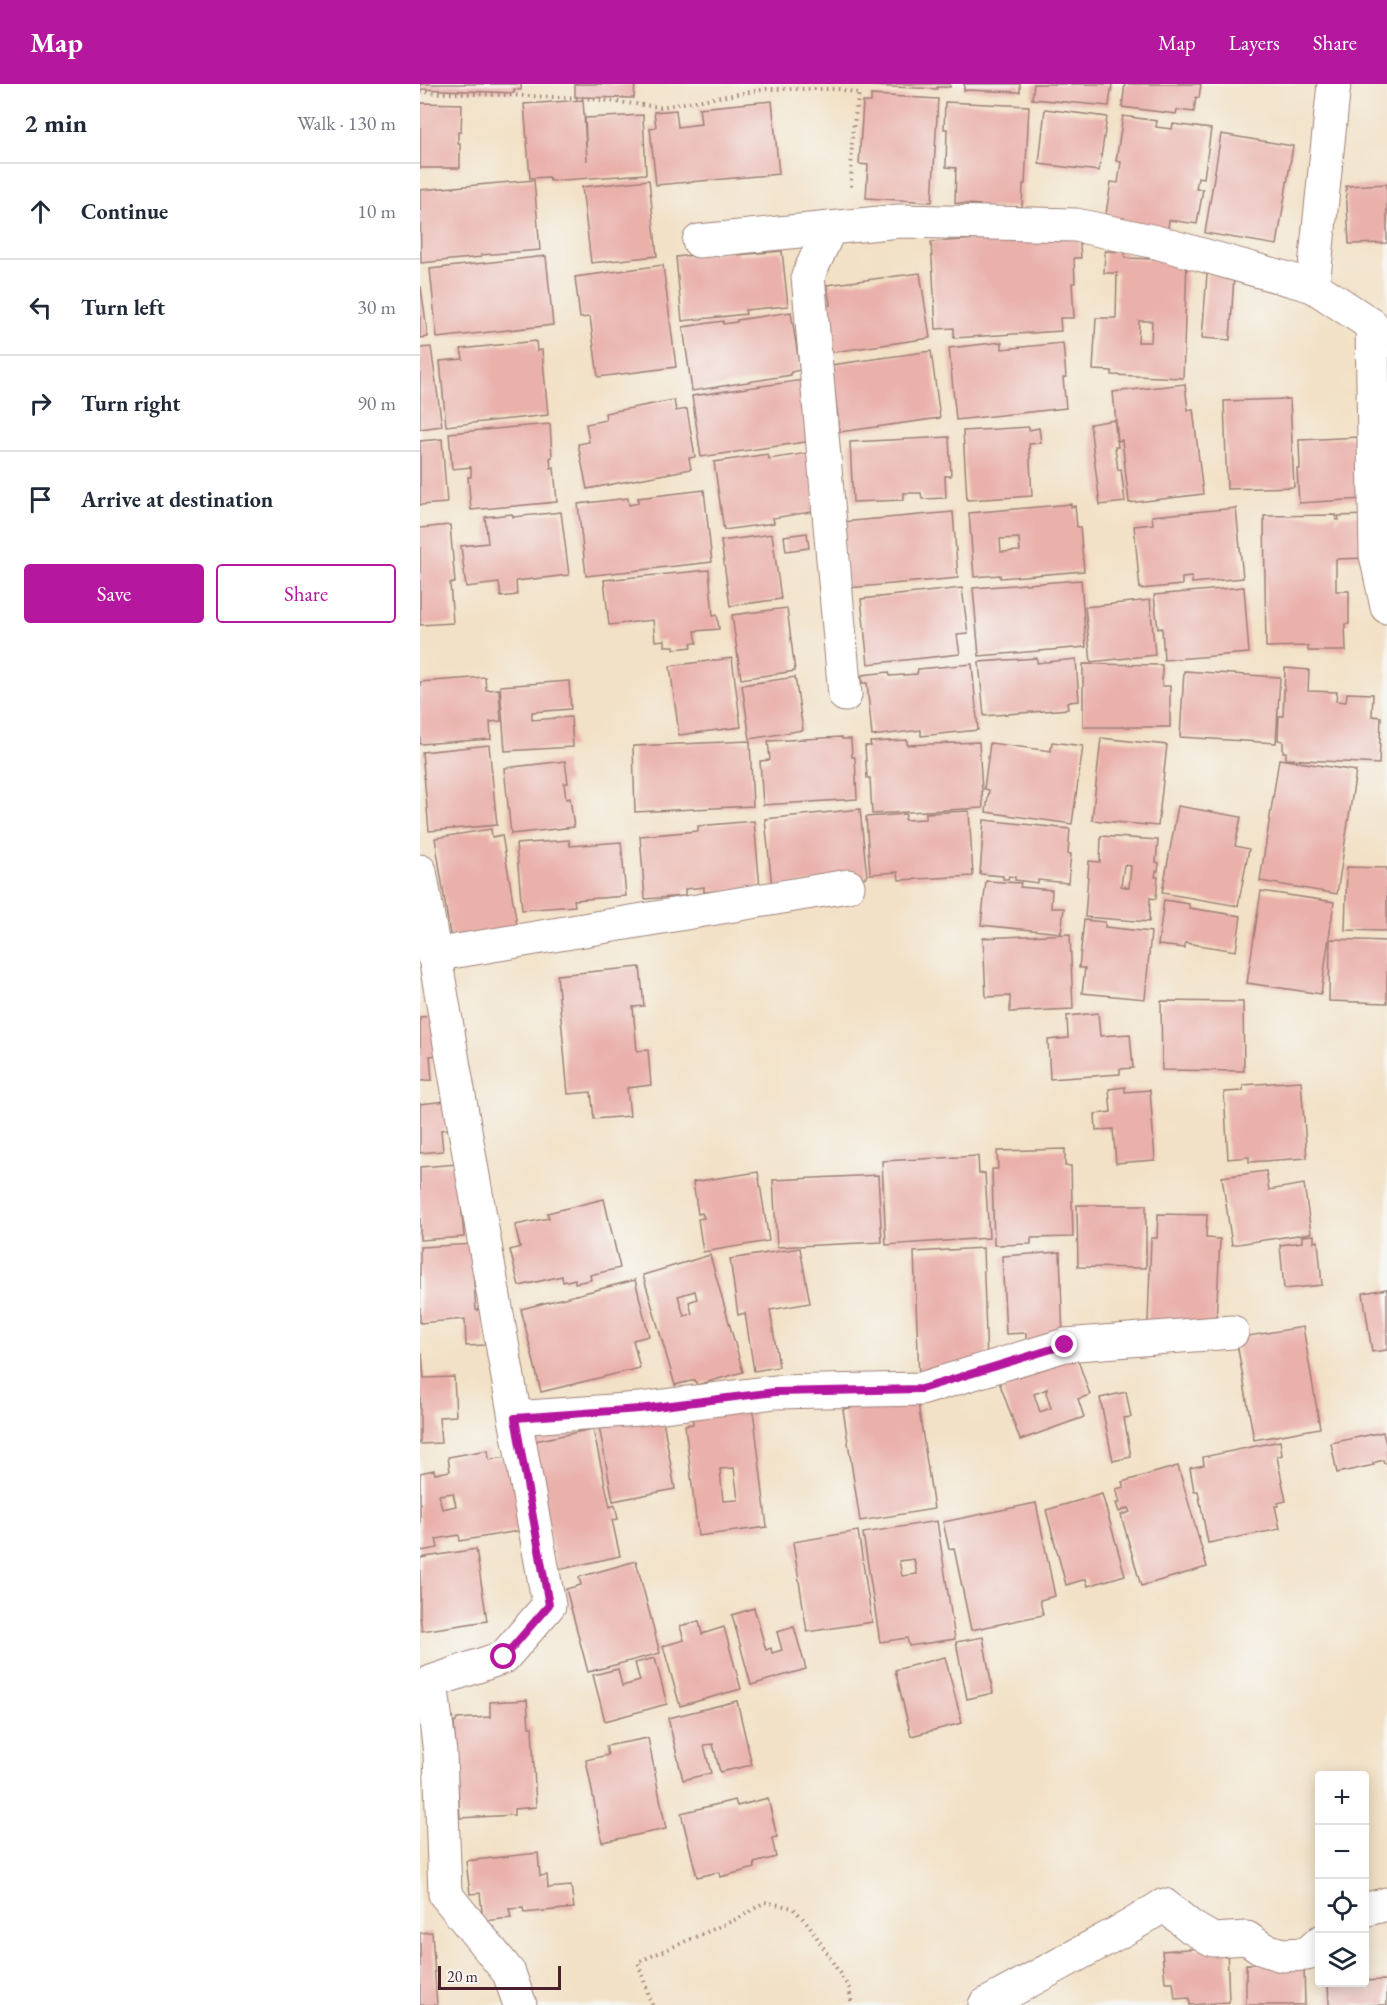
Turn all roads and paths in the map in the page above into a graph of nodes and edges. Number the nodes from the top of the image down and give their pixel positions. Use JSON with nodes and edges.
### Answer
{"nodes":[{"id":1,"x":1334,"y":84,"type":"edge"},
{"id":2,"x":420,"y":92,"type":"edge"},
{"id":3,"x":851,"y":192,"type":"dead end"},
{"id":4,"x":830,"y":228,"type":"junction"},
{"id":5,"x":699,"y":241,"type":"dead end"},
{"id":6,"x":1313,"y":286,"type":"junction"},
{"id":7,"x":1380,"y":326,"type":"edge"},
{"id":8,"x":1387,"y":608,"type":"edge"},
{"id":9,"x":845,"y":695,"type":"dead end"},
{"id":10,"x":420,"y":871,"type":"edge"},
{"id":11,"x":848,"y":886,"type":"dead end"},
{"id":12,"x":433,"y":955,"type":"junction"},
{"id":13,"x":430,"y":994,"type":"edge"},
{"id":14,"x":1232,"y":1332,"type":"dead end"},
{"id":15,"x":515,"y":1418,"type":"junction"},
{"id":16,"x":425,"y":1684,"type":"edge"},
{"id":17,"x":1387,"y":1904,"type":"edge"},
{"id":18,"x":1369,"y":1909,"type":"edge"},
{"id":19,"x":1315,"y":1947,"type":"edge"},
{"id":20,"x":520,"y":2005,"type":"edge"},
{"id":21,"x":652,"y":2005,"type":"edge"},
{"id":22,"x":852,"y":2005,"type":"edge"},
{"id":23,"x":985,"y":2005,"type":"edge"}],
"edges":[{"from":1,"to":6,"type":"street"},
{"from":2,"to":3,"type":"path"},
{"from":4,"to":5,"type":"street"},
{"from":4,"to":6,"type":"street"},
{"from":4,"to":9,"type":"street"},
{"from":6,"to":7,"type":"street"},
{"from":7,"to":8,"type":"street"},
{"from":10,"to":12,"type":"street"},
{"from":11,"to":12,"type":"street"},
{"from":12,"to":13,"type":"street"},
{"from":13,"to":15,"type":"street"},
{"from":14,"to":15,"type":"street"},
{"from":15,"to":16,"type":"street"},
{"from":16,"to":20,"type":"street"},
{"from":17,"to":18,"type":"street"},
{"from":19,"to":23,"type":"street"},
{"from":21,"to":22,"type":"path"}]}
